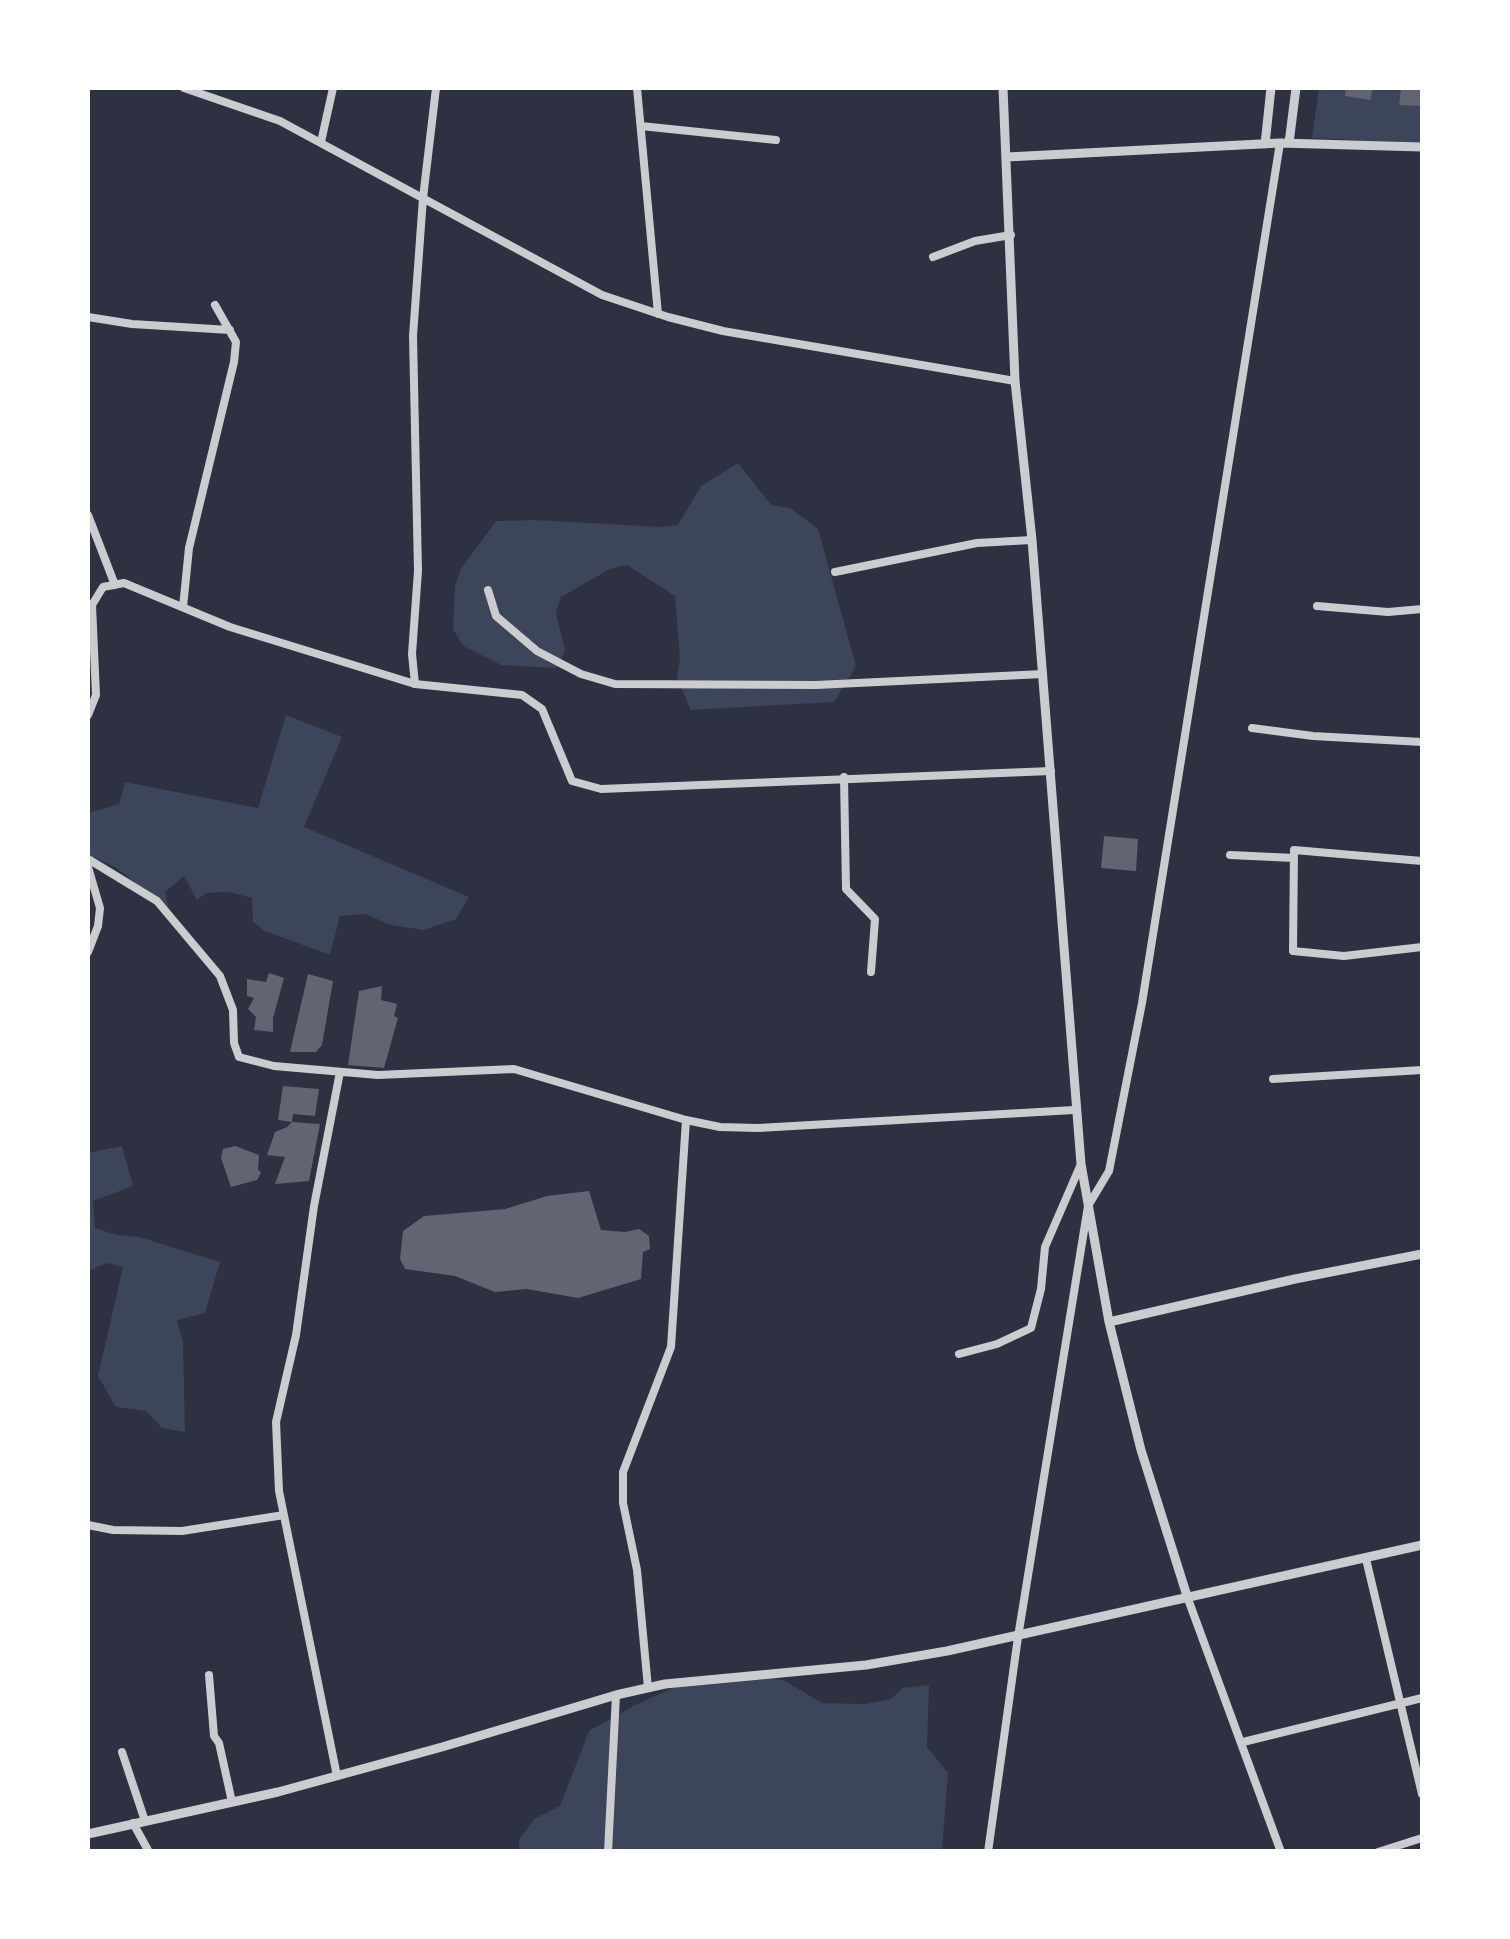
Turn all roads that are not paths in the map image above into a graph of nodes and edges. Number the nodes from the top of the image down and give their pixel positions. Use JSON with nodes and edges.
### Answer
{"nodes":[{"id":1,"x":184,"y":88,"type":"edge"},
{"id":2,"x":333,"y":88,"type":"edge"},
{"id":3,"x":436,"y":88,"type":"edge"},
{"id":4,"x":637,"y":88,"type":"edge"},
{"id":5,"x":1003,"y":88,"type":"edge"},
{"id":6,"x":1271,"y":88,"type":"edge"},
{"id":7,"x":1296,"y":88,"type":"edge"},
{"id":8,"x":641,"y":126,"type":"junction"},
{"id":9,"x":776,"y":140,"type":"dead end"},
{"id":10,"x":321,"y":142,"type":"junction"},
{"id":11,"x":1284,"y":143,"type":"junction"},
{"id":12,"x":1265,"y":144,"type":"junction"},
{"id":13,"x":1422,"y":147,"type":"edge"},
{"id":14,"x":1007,"y":157,"type":"junction"},
{"id":15,"x":423,"y":198,"type":"junction"},
{"id":16,"x":1011,"y":235,"type":"junction"},
{"id":17,"x":934,"y":257,"type":"dead end"},
{"id":18,"x":215,"y":305,"type":"dead end"},
{"id":19,"x":658,"y":314,"type":"junction"},
{"id":20,"x":88,"y":317,"type":"edge"},
{"id":21,"x":230,"y":330,"type":"junction"},
{"id":22,"x":1015,"y":381,"type":"junction"},
{"id":23,"x":88,"y":515,"type":"edge"},
{"id":24,"x":1032,"y":540,"type":"junction"},
{"id":25,"x":834,"y":572,"type":"dead end"},
{"id":26,"x":115,"y":585,"type":"junction"},
{"id":27,"x":488,"y":590,"type":"dead end"},
{"id":28,"x":1317,"y":606,"type":"dead end"},
{"id":29,"x":183,"y":607,"type":"junction"},
{"id":30,"x":1422,"y":610,"type":"edge"},
{"id":31,"x":1043,"y":674,"type":"junction"},
{"id":32,"x":415,"y":684,"type":"junction"},
{"id":33,"x":88,"y":715,"type":"edge"},
{"id":34,"x":1252,"y":728,"type":"dead end"},
{"id":35,"x":1422,"y":742,"type":"edge"},
{"id":36,"x":1051,"y":771,"type":"junction"},
{"id":37,"x":844,"y":778,"type":"junction"},
{"id":38,"x":1230,"y":855,"type":"dead end"},
{"id":39,"x":1294,"y":858,"type":"junction"},
{"id":40,"x":88,"y":859,"type":"edge"},
{"id":41,"x":1422,"y":861,"type":"edge"},
{"id":42,"x":88,"y":867,"type":"edge"},
{"id":43,"x":1422,"y":947,"type":"edge"},
{"id":44,"x":88,"y":952,"type":"edge"},
{"id":45,"x":871,"y":972,"type":"dead end"},
{"id":46,"x":1422,"y":1070,"type":"edge"},
{"id":47,"x":340,"y":1072,"type":"junction"},
{"id":48,"x":1273,"y":1079,"type":"dead end"},
{"id":49,"x":1074,"y":1110,"type":"junction"},
{"id":50,"x":686,"y":1120,"type":"junction"},
{"id":51,"x":1080,"y":1164,"type":"junction"},
{"id":52,"x":1088,"y":1206,"type":"junction"},
{"id":53,"x":1422,"y":1254,"type":"edge"},
{"id":54,"x":1109,"y":1322,"type":"junction"},
{"id":55,"x":959,"y":1354,"type":"dead end"},
{"id":56,"x":284,"y":1515,"type":"junction"},
{"id":57,"x":88,"y":1525,"type":"edge"},
{"id":58,"x":1422,"y":1546,"type":"edge"},
{"id":59,"x":1366,"y":1560,"type":"junction"},
{"id":60,"x":1188,"y":1598,"type":"junction"},
{"id":61,"x":1018,"y":1637,"type":"junction"},
{"id":62,"x":209,"y":1674,"type":"dead end"},
{"id":63,"x":648,"y":1688,"type":"junction"},
{"id":64,"x":616,"y":1695,"type":"junction"},
{"id":65,"x":1422,"y":1698,"type":"edge"},
{"id":66,"x":1402,"y":1703,"type":"junction"},
{"id":67,"x":1243,"y":1742,"type":"junction"},
{"id":68,"x":122,"y":1752,"type":"dead end"},
{"id":69,"x":338,"y":1776,"type":"junction"},
{"id":70,"x":1422,"y":1794,"type":"edge"},
{"id":71,"x":232,"y":1802,"type":"junction"},
{"id":72,"x":139,"y":1822,"type":"junction"},
{"id":73,"x":88,"y":1834,"type":"edge"},
{"id":74,"x":1422,"y":1838,"type":"edge"},
{"id":75,"x":149,"y":1852,"type":"edge"},
{"id":76,"x":608,"y":1852,"type":"edge"},
{"id":77,"x":988,"y":1852,"type":"edge"},
{"id":78,"x":1281,"y":1852,"type":"edge"},
{"id":79,"x":1378,"y":1852,"type":"edge"}],
"edges":[{"from":1,"to":10,"type":"street"},
{"from":2,"to":10,"type":"street"},
{"from":3,"to":15,"type":"street"},
{"from":4,"to":8,"type":"street"},
{"from":5,"to":14,"type":"street"},
{"from":6,"to":12,"type":"street"},
{"from":7,"to":11,"type":"street"},
{"from":8,"to":9,"type":"street"},
{"from":8,"to":19,"type":"street"},
{"from":10,"to":15,"type":"street"},
{"from":11,"to":12,"type":"street"},
{"from":11,"to":13,"type":"street"},
{"from":11,"to":52,"type":"street"},
{"from":12,"to":14,"type":"street"},
{"from":14,"to":16,"type":"street"},
{"from":15,"to":19,"type":"street"},
{"from":15,"to":32,"type":"street"},
{"from":16,"to":17,"type":"street"},
{"from":16,"to":22,"type":"street"},
{"from":18,"to":21,"type":"street"},
{"from":19,"to":22,"type":"street"},
{"from":20,"to":21,"type":"street"},
{"from":21,"to":29,"type":"street"},
{"from":22,"to":24,"type":"street"},
{"from":23,"to":26,"type":"street"},
{"from":24,"to":25,"type":"street"},
{"from":24,"to":31,"type":"street"},
{"from":26,"to":29,"type":"street"},
{"from":26,"to":33,"type":"street"},
{"from":27,"to":31,"type":"street"},
{"from":28,"to":30,"type":"street"},
{"from":29,"to":32,"type":"street"},
{"from":31,"to":36,"type":"street"},
{"from":32,"to":37,"type":"street"},
{"from":34,"to":35,"type":"street"},
{"from":36,"to":37,"type":"street"},
{"from":36,"to":49,"type":"street"},
{"from":37,"to":45,"type":"street"},
{"from":38,"to":39,"type":"street"},
{"from":39,"to":41,"type":"street"},
{"from":39,"to":43,"type":"street"},
{"from":40,"to":47,"type":"street"},
{"from":42,"to":44,"type":"street"},
{"from":46,"to":48,"type":"street"},
{"from":47,"to":50,"type":"street"},
{"from":47,"to":56,"type":"street"},
{"from":49,"to":50,"type":"street"},
{"from":49,"to":51,"type":"street"},
{"from":50,"to":63,"type":"street"},
{"from":51,"to":52,"type":"street"},
{"from":51,"to":55,"type":"street"},
{"from":52,"to":54,"type":"street"},
{"from":52,"to":61,"type":"street"},
{"from":53,"to":54,"type":"street"},
{"from":54,"to":60,"type":"street"},
{"from":56,"to":57,"type":"street"},
{"from":56,"to":69,"type":"street"},
{"from":58,"to":59,"type":"street"},
{"from":59,"to":60,"type":"street"},
{"from":59,"to":66,"type":"street"},
{"from":60,"to":61,"type":"street"},
{"from":60,"to":67,"type":"street"},
{"from":61,"to":63,"type":"street"},
{"from":61,"to":77,"type":"street"},
{"from":62,"to":71,"type":"street"},
{"from":63,"to":64,"type":"street"},
{"from":64,"to":69,"type":"street"},
{"from":64,"to":76,"type":"street"},
{"from":65,"to":66,"type":"street"},
{"from":66,"to":67,"type":"street"},
{"from":66,"to":70,"type":"street"},
{"from":67,"to":78,"type":"street"},
{"from":68,"to":72,"type":"street"},
{"from":69,"to":71,"type":"street"},
{"from":71,"to":72,"type":"street"},
{"from":72,"to":73,"type":"street"},
{"from":72,"to":75,"type":"street"},
{"from":74,"to":79,"type":"street"}]}
